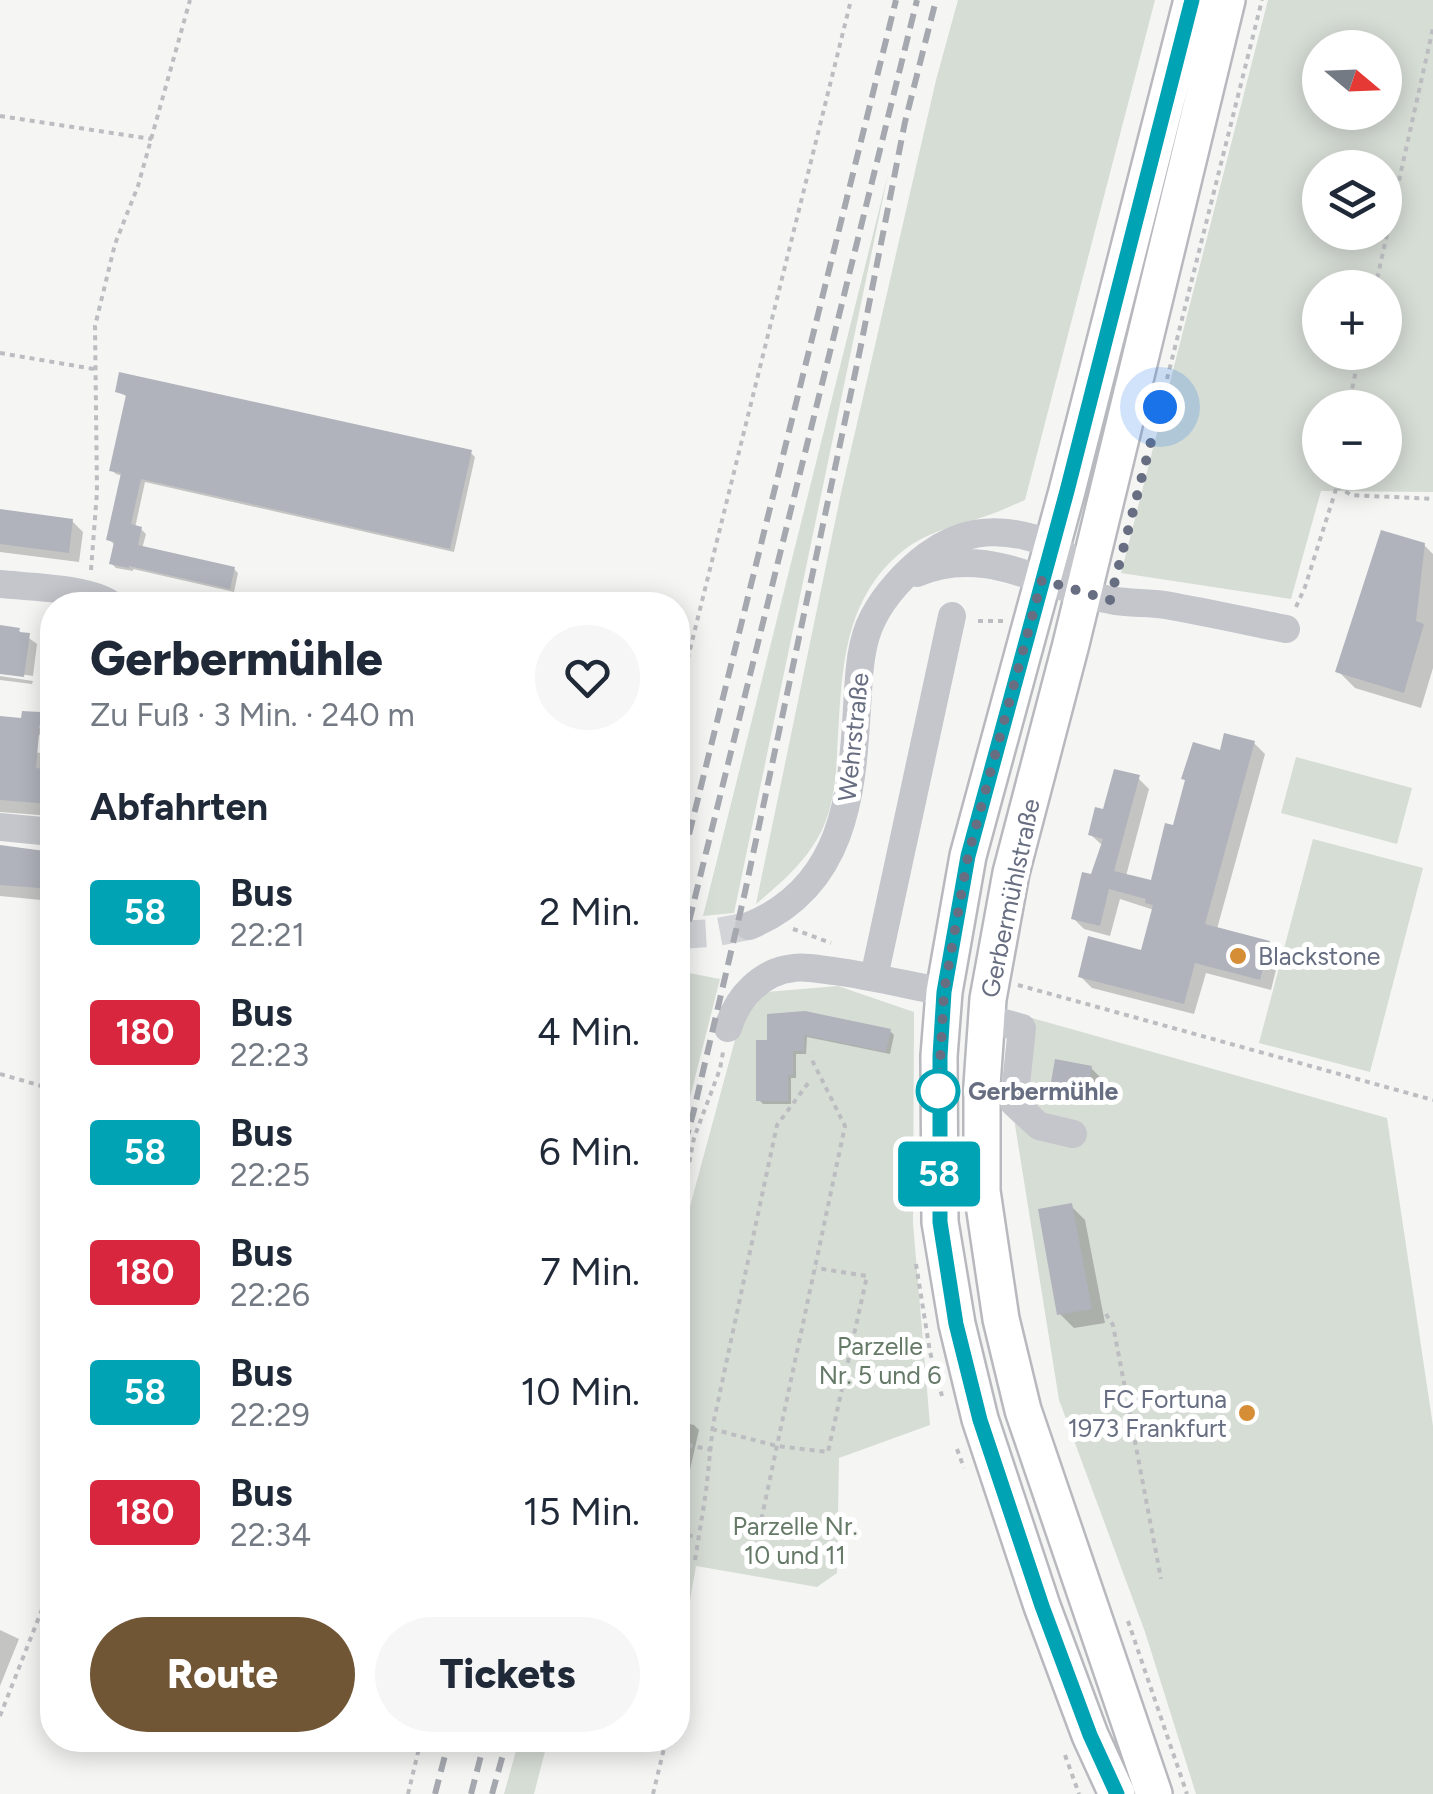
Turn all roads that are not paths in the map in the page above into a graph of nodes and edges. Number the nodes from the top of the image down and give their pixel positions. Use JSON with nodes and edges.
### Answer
{"nodes":[{"id":1,"x":1192,"y":0,"type":"edge"},
{"id":2,"x":1227,"y":0,"type":"edge"},
{"id":3,"x":1052,"y":544,"type":"junction"},
{"id":4,"x":902,"y":579,"type":"junction"},
{"id":5,"x":1042,"y":580,"type":"junction"},
{"id":6,"x":0,"y":584,"type":"edge"},
{"id":7,"x":50,"y":592,"type":"edge"},
{"id":8,"x":1083,"y":593,"type":"junction"},
{"id":9,"x":964,"y":618,"type":"road end"},
{"id":10,"x":1286,"y":629,"type":"road end"},
{"id":11,"x":0,"y":827,"type":"edge"},
{"id":12,"x":40,"y":831,"type":"edge"},
{"id":13,"x":749,"y":926,"type":"tunnel mouth"},
{"id":14,"x":874,"y":977,"type":"junction"},
{"id":15,"x":944,"y":992,"type":"junction"},
{"id":16,"x":986,"y":1018,"type":"junction"},
{"id":17,"x":728,"y":1028,"type":"road end"},
{"id":18,"x":1073,"y":1134,"type":"dead end"},
{"id":19,"x":1117,"y":1794,"type":"edge"},
{"id":20,"x":1154,"y":1794,"type":"edge"}],
"edges":[{"from":1,"to":3,"type":"main road","name":"Gerbermühlstraße"},
{"from":2,"to":8,"type":"main road","name":"Gerbermühlstraße"},
{"from":3,"to":4,"type":"street","name":"Wehrstraße"},
{"from":3,"to":5,"type":"main road","name":"Gerbermühlstraße"},
{"from":3,"to":8,"type":"street"},
{"from":4,"to":5,"type":"street"},
{"from":4,"to":13,"type":"street","name":"Wehrstraße"},
{"from":5,"to":8,"type":"street"},
{"from":5,"to":15,"type":"main road","name":"Gerbermühlstraße"},
{"from":6,"to":7,"type":"street"},
{"from":8,"to":10,"type":"street"},
{"from":8,"to":16,"type":"main road","name":"Gerbermühlstraße"},
{"from":9,"to":14,"type":"street"},
{"from":11,"to":12,"type":"street"},
{"from":14,"to":15,"type":"street"},
{"from":14,"to":17,"type":"street"},
{"from":15,"to":19,"type":"main road","name":"Gerbermühlstraße"},
{"from":16,"to":18,"type":"street"},
{"from":16,"to":20,"type":"main road","name":"Gerbermühlstraße"}]}
